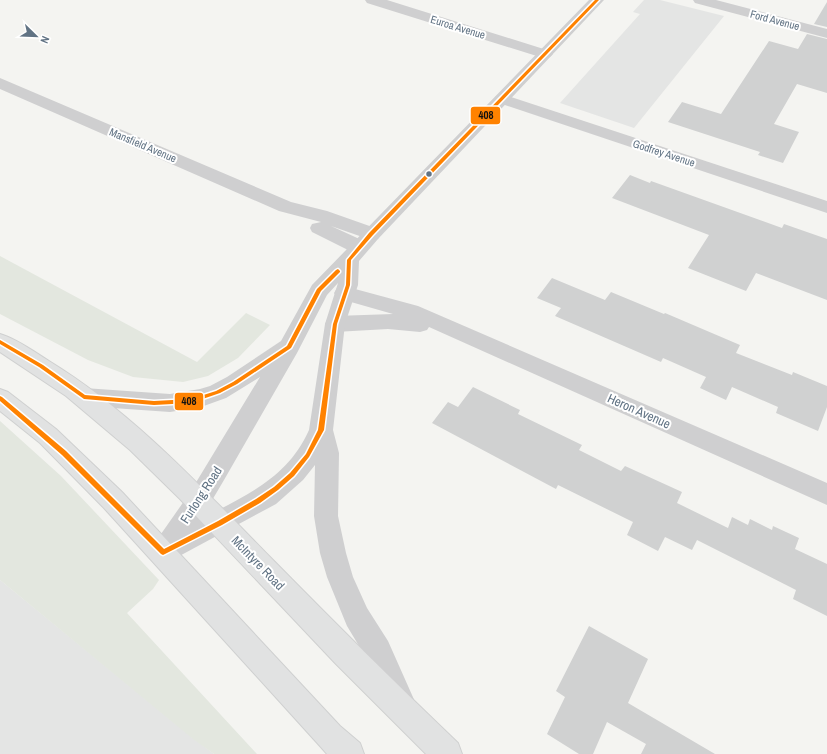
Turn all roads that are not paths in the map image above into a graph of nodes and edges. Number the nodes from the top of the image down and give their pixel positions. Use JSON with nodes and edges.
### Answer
{"nodes":[{"id":1,"x":372,"y":0,"type":"edge"},
{"id":2,"x":597,"y":0,"type":"edge"},
{"id":3,"x":700,"y":0,"type":"edge"},
{"id":4,"x":827,"y":34,"type":"edge"},
{"id":5,"x":545,"y":54,"type":"junction"},
{"id":6,"x":0,"y":84,"type":"edge"},
{"id":7,"x":502,"y":99,"type":"junction"},
{"id":8,"x":827,"y":207,"type":"edge"},
{"id":9,"x":360,"y":247,"type":"junction"},
{"id":10,"x":344,"y":293,"type":"junction"},
{"id":11,"x":336,"y":324,"type":"junction"},
{"id":12,"x":451,"y":329,"type":"junction"},
{"id":13,"x":0,"y":342,"type":"edge"},
{"id":14,"x":288,"y":347,"type":"junction"},
{"id":15,"x":84,"y":397,"type":"junction"},
{"id":16,"x":0,"y":398,"type":"edge"},
{"id":17,"x":321,"y":430,"type":"junction"},
{"id":18,"x":827,"y":494,"type":"edge"},
{"id":19,"x":198,"y":502,"type":"junction"},
{"id":20,"x":219,"y":522,"type":"junction"},
{"id":21,"x":163,"y":552,"type":"junction"},
{"id":22,"x":406,"y":713,"type":"junction"},
{"id":23,"x":349,"y":754,"type":"edge"},
{"id":24,"x":447,"y":754,"type":"edge"}],
"edges":[{"from":1,"to":5,"type":"street","name":"Euroa Avenue"},
{"from":2,"to":5,"type":"street","name":"Furlong Road"},
{"from":3,"to":4,"type":"street","name":"Ford Avenue"},
{"from":5,"to":7,"type":"street","name":"Furlong Road"},
{"from":6,"to":9,"type":"street","name":"Mansfield Avenue"},
{"from":7,"to":8,"type":"street","name":"Godfrey Avenue"},
{"from":7,"to":9,"type":"street","name":"Furlong Road"},
{"from":9,"to":10,"type":"street","name":"Furlong Road"},
{"from":9,"to":14,"type":"street","name":"Furlong Road"},
{"from":10,"to":11,"type":"street","name":"Furlong Road"},
{"from":10,"to":12,"type":"street","name":"Heron Avenue"},
{"from":11,"to":12,"type":"street","name":"Heron Avenue"},
{"from":11,"to":17,"type":"street","name":"Furlong Road"},
{"from":12,"to":18,"type":"street","name":"Heron Avenue"},
{"from":13,"to":15,"type":"main road","name":"McIntyre Road"},
{"from":14,"to":15,"type":"street"},
{"from":14,"to":19,"type":"street","name":"Furlong Road"},
{"from":15,"to":19,"type":"main road","name":"McIntyre Road"},
{"from":16,"to":21,"type":"main road"},
{"from":17,"to":20,"type":"street","name":"Furlong Road"},
{"from":17,"to":22,"type":"street"},
{"from":19,"to":20,"type":"main road","name":"McIntyre Road"},
{"from":19,"to":21,"type":"street","name":"Furlong Road"},
{"from":20,"to":21,"type":"street","name":"Furlong Road"},
{"from":20,"to":22,"type":"main road","name":"McIntyre Road"},
{"from":21,"to":23,"type":"main road"},
{"from":22,"to":24,"type":"main road","name":"McIntyre Road"}]}
